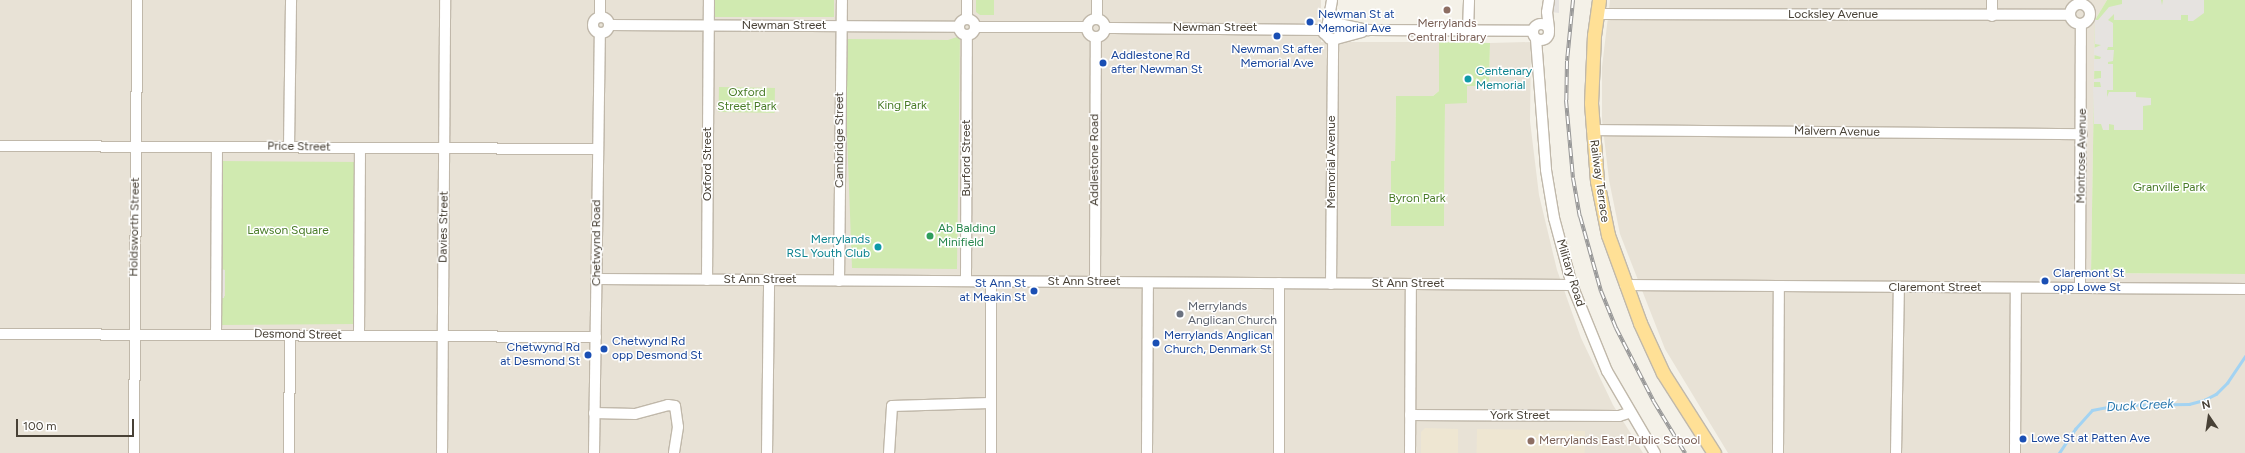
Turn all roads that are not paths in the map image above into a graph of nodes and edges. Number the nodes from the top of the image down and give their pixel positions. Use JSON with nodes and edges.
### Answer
{"nodes":[{"id":1,"x":137,"y":0,"type":"edge"},
{"id":2,"x":290,"y":0,"type":"edge"},
{"id":3,"x":445,"y":0,"type":"edge"},
{"id":4,"x":600,"y":0,"type":"edge"},
{"id":5,"x":709,"y":0,"type":"edge"},
{"id":6,"x":842,"y":0,"type":"edge"},
{"id":7,"x":967,"y":0,"type":"edge"},
{"id":8,"x":1097,"y":0,"type":"edge"},
{"id":9,"x":1333,"y":0,"type":"edge"},
{"id":10,"x":1469,"y":0,"type":"edge"},
{"id":11,"x":1543,"y":0,"type":"edge"},
{"id":12,"x":1549,"y":0,"type":"edge"},
{"id":13,"x":1599,"y":0,"type":"edge"},
{"id":14,"x":1992,"y":0,"type":"edge"},
{"id":15,"x":2089,"y":3,"type":"edge"},
{"id":16,"x":1597,"y":14,"type":"junction"},
{"id":17,"x":2069,"y":15,"type":"junction"},
{"id":18,"x":1992,"y":16,"type":"junction"},
{"id":19,"x":600,"y":17,"type":"junction"},
{"id":20,"x":967,"y":19,"type":"junction"},
{"id":21,"x":1096,"y":19,"type":"junction"},
{"id":22,"x":2082,"y":24,"type":"junction"},
{"id":23,"x":609,"y":25,"type":"junction"},
{"id":24,"x":1332,"y":25,"type":"junction"},
{"id":25,"x":709,"y":26,"type":"junction"},
{"id":26,"x":842,"y":26,"type":"junction"},
{"id":27,"x":959,"y":27,"type":"junction"},
{"id":28,"x":975,"y":27,"type":"junction"},
{"id":29,"x":1087,"y":27,"type":"junction"},
{"id":30,"x":1106,"y":28,"type":"junction"},
{"id":31,"x":1549,"y":29,"type":"junction"},
{"id":32,"x":1368,"y":30,"type":"junction"},
{"id":33,"x":1468,"y":30,"type":"junction"},
{"id":34,"x":1535,"y":32,"type":"junction"},
{"id":35,"x":600,"y":34,"type":"junction"},
{"id":36,"x":967,"y":35,"type":"junction"},
{"id":37,"x":1096,"y":37,"type":"junction"},
{"id":38,"x":1335,"y":39,"type":"junction"},
{"id":39,"x":1546,"y":39,"type":"junction"},
{"id":40,"x":1540,"y":75,"type":"junction"},
{"id":41,"x":1592,"y":130,"type":"junction"},
{"id":42,"x":2082,"y":134,"type":"junction"},
{"id":43,"x":0,"y":146,"type":"edge"},
{"id":44,"x":217,"y":146,"type":"junction"},
{"id":45,"x":136,"y":147,"type":"junction"},
{"id":46,"x":289,"y":147,"type":"junction"},
{"id":47,"x":444,"y":147,"type":"junction"},
{"id":48,"x":360,"y":148,"type":"junction"},
{"id":49,"x":598,"y":149,"type":"junction"},
{"id":50,"x":597,"y":280,"type":"junction"},
{"id":51,"x":707,"y":280,"type":"junction"},
{"id":52,"x":769,"y":280,"type":"junction"},
{"id":53,"x":840,"y":281,"type":"junction"},
{"id":54,"x":966,"y":281,"type":"junction"},
{"id":55,"x":991,"y":282,"type":"junction"},
{"id":56,"x":1095,"y":282,"type":"junction"},
{"id":57,"x":1148,"y":283,"type":"junction"},
{"id":58,"x":1279,"y":283,"type":"junction"},
{"id":59,"x":1331,"y":284,"type":"junction"},
{"id":60,"x":1411,"y":284,"type":"junction"},
{"id":61,"x":1572,"y":285,"type":"junction"},
{"id":62,"x":1625,"y":285,"type":"junction"},
{"id":63,"x":1779,"y":286,"type":"junction"},
{"id":64,"x":1899,"y":288,"type":"junction"},
{"id":65,"x":2016,"y":288,"type":"junction"},
{"id":66,"x":2080,"y":288,"type":"junction"},
{"id":67,"x":2245,"y":289,"type":"edge"},
{"id":68,"x":0,"y":334,"type":"edge"},
{"id":69,"x":134,"y":334,"type":"junction"},
{"id":70,"x":216,"y":334,"type":"junction"},
{"id":71,"x":290,"y":335,"type":"junction"},
{"id":72,"x":360,"y":336,"type":"junction"},
{"id":73,"x":442,"y":336,"type":"junction"},
{"id":74,"x":596,"y":337,"type":"junction"},
{"id":75,"x":990,"y":403,"type":"junction"},
{"id":76,"x":594,"y":413,"type":"junction"},
{"id":77,"x":1629,"y":413,"type":"junction"},
{"id":78,"x":1410,"y":416,"type":"junction"},
{"id":79,"x":1711,"y":448,"type":"edge"},
{"id":80,"x":134,"y":453,"type":"edge"},
{"id":81,"x":288,"y":453,"type":"edge"},
{"id":82,"x":442,"y":453,"type":"edge"},
{"id":83,"x":594,"y":453,"type":"edge"},
{"id":84,"x":674,"y":453,"type":"edge"},
{"id":85,"x":767,"y":453,"type":"edge"},
{"id":86,"x":889,"y":453,"type":"edge"},
{"id":87,"x":991,"y":453,"type":"edge"},
{"id":88,"x":1147,"y":453,"type":"edge"},
{"id":89,"x":1279,"y":453,"type":"edge"},
{"id":90,"x":1410,"y":453,"type":"edge"},
{"id":91,"x":1655,"y":453,"type":"edge"},
{"id":92,"x":1778,"y":453,"type":"edge"},
{"id":93,"x":1896,"y":453,"type":"edge"},
{"id":94,"x":2015,"y":453,"type":"edge"}],
"edges":[{"from":1,"to":45,"type":"street","name":"Holdsworth Street"},
{"from":2,"to":46,"type":"street"},
{"from":3,"to":47,"type":"street","name":"Davies Street"},
{"from":4,"to":19,"type":"street"},
{"from":5,"to":25,"type":"street","name":"Oxford Street"},
{"from":6,"to":26,"type":"street","name":"Cambridge Street"},
{"from":7,"to":20,"type":"street"},
{"from":8,"to":21,"type":"street"},
{"from":9,"to":24,"type":"street"},
{"from":10,"to":33,"type":"street"},
{"from":11,"to":34,"type":"street","name":"Military Road"},
{"from":12,"to":31,"type":"street"},
{"from":13,"to":16,"type":"main road","name":"Railway Terrace"},
{"from":14,"to":18,"type":"street"},
{"from":15,"to":17,"type":"street"},
{"from":15,"to":22,"type":"street"},
{"from":16,"to":18,"type":"street","name":"Locksley Avenue"},
{"from":16,"to":41,"type":"main road","name":"Railway Terrace"},
{"from":17,"to":18,"type":"street","name":"Locksley Avenue"},
{"from":17,"to":22,"type":"street"},
{"from":19,"to":23,"type":"street"},
{"from":19,"to":35,"type":"street"},
{"from":20,"to":27,"type":"street"},
{"from":20,"to":28,"type":"street"},
{"from":21,"to":29,"type":"street"},
{"from":21,"to":30,"type":"street"},
{"from":22,"to":42,"type":"street","name":"Montrose Avenue"},
{"from":23,"to":25,"type":"street","name":"Newman Street"},
{"from":23,"to":35,"type":"street"},
{"from":24,"to":30,"type":"street","name":"Newman Street"},
{"from":24,"to":32,"type":"street","name":"Newman Street"},
{"from":24,"to":38,"type":"street","name":"Memorial Avenue"},
{"from":24,"to":38,"type":"street"},
{"from":25,"to":26,"type":"street","name":"Newman Street"},
{"from":25,"to":51,"type":"street","name":"Oxford Street"},
{"from":26,"to":27,"type":"street","name":"Newman Street"},
{"from":26,"to":53,"type":"street","name":"Cambridge Street"},
{"from":27,"to":36,"type":"street"},
{"from":28,"to":29,"type":"street"},
{"from":28,"to":36,"type":"street"},
{"from":29,"to":37,"type":"street"},
{"from":30,"to":37,"type":"street"},
{"from":31,"to":34,"type":"street"},
{"from":31,"to":39,"type":"street","name":"Military Road"},
{"from":32,"to":33,"type":"street","name":"Newman Street"},
{"from":32,"to":38,"type":"street","name":"Newman Street"},
{"from":33,"to":34,"type":"street","name":"Newman Street"},
{"from":34,"to":39,"type":"street"},
{"from":34,"to":40,"type":"street","name":"Military Road"},
{"from":35,"to":49,"type":"street","name":"Chetwynd Road"},
{"from":36,"to":54,"type":"street","name":"Burford Street"},
{"from":37,"to":56,"type":"street","name":"Addlestone Road"},
{"from":38,"to":59,"type":"street","name":"Memorial Avenue"},
{"from":39,"to":40,"type":"street","name":"Military Road"},
{"from":40,"to":61,"type":"street","name":"Military Road"},
{"from":41,"to":42,"type":"street","name":"Malvern Avenue"},
{"from":41,"to":62,"type":"main road","name":"Railway Terrace"},
{"from":42,"to":66,"type":"street","name":"Montrose Avenue"},
{"from":43,"to":45,"type":"street","name":"Price Street"},
{"from":44,"to":45,"type":"street","name":"Price Street"},
{"from":44,"to":46,"type":"street","name":"Price Street"},
{"from":44,"to":70,"type":"street"},
{"from":45,"to":69,"type":"street","name":"Holdsworth Street"},
{"from":46,"to":48,"type":"street","name":"Price Street"},
{"from":47,"to":48,"type":"street","name":"Price Street"},
{"from":47,"to":49,"type":"street","name":"Price Street"},
{"from":47,"to":73,"type":"street","name":"Davies Street"},
{"from":48,"to":72,"type":"street"},
{"from":49,"to":50,"type":"street","name":"Chetwynd Road"},
{"from":50,"to":51,"type":"street","name":"St Ann Street"},
{"from":50,"to":74,"type":"street","name":"Chetwynd Road"},
{"from":51,"to":52,"type":"street","name":"St Ann Street"},
{"from":52,"to":53,"type":"street","name":"St Ann Street"},
{"from":52,"to":85,"type":"street"},
{"from":53,"to":54,"type":"street","name":"St Ann Street"},
{"from":54,"to":55,"type":"street","name":"St Ann Street"},
{"from":55,"to":56,"type":"street","name":"St Ann Street"},
{"from":55,"to":75,"type":"street"},
{"from":56,"to":57,"type":"street","name":"St Ann Street"},
{"from":57,"to":58,"type":"street","name":"St Ann Street"},
{"from":57,"to":88,"type":"street"},
{"from":58,"to":59,"type":"street","name":"St Ann Street"},
{"from":58,"to":89,"type":"street"},
{"from":59,"to":60,"type":"street","name":"St Ann Street"},
{"from":60,"to":61,"type":"street","name":"St Ann Street"},
{"from":60,"to":78,"type":"street"},
{"from":61,"to":77,"type":"street","name":"Military Road"},
{"from":62,"to":63,"type":"street","name":"Claremont Street"},
{"from":62,"to":79,"type":"main road","name":"Railway Terrace"},
{"from":63,"to":64,"type":"street","name":"Claremont Street"},
{"from":63,"to":92,"type":"street"},
{"from":64,"to":65,"type":"street","name":"Claremont Street"},
{"from":64,"to":93,"type":"street"},
{"from":65,"to":66,"type":"street","name":"Claremont Street"},
{"from":65,"to":94,"type":"street"},
{"from":66,"to":67,"type":"street","name":"Claremont Street"},
{"from":68,"to":69,"type":"street","name":"Desmond Street"},
{"from":69,"to":70,"type":"street","name":"Desmond Street"},
{"from":69,"to":80,"type":"street","name":"Holdsworth Street"},
{"from":70,"to":71,"type":"street","name":"Desmond Street"},
{"from":71,"to":72,"type":"street","name":"Desmond Street"},
{"from":71,"to":81,"type":"street"},
{"from":72,"to":73,"type":"street","name":"Desmond Street"},
{"from":73,"to":74,"type":"street","name":"Desmond Street"},
{"from":73,"to":82,"type":"street","name":"Davies Street"},
{"from":74,"to":76,"type":"street","name":"Chetwynd Road"},
{"from":75,"to":86,"type":"street"},
{"from":75,"to":87,"type":"street"},
{"from":76,"to":83,"type":"street","name":"Chetwynd Road"},
{"from":76,"to":84,"type":"street"},
{"from":77,"to":78,"type":"street","name":"York Street"},
{"from":77,"to":91,"type":"street","name":"Military Road"},
{"from":78,"to":90,"type":"street"}]}
